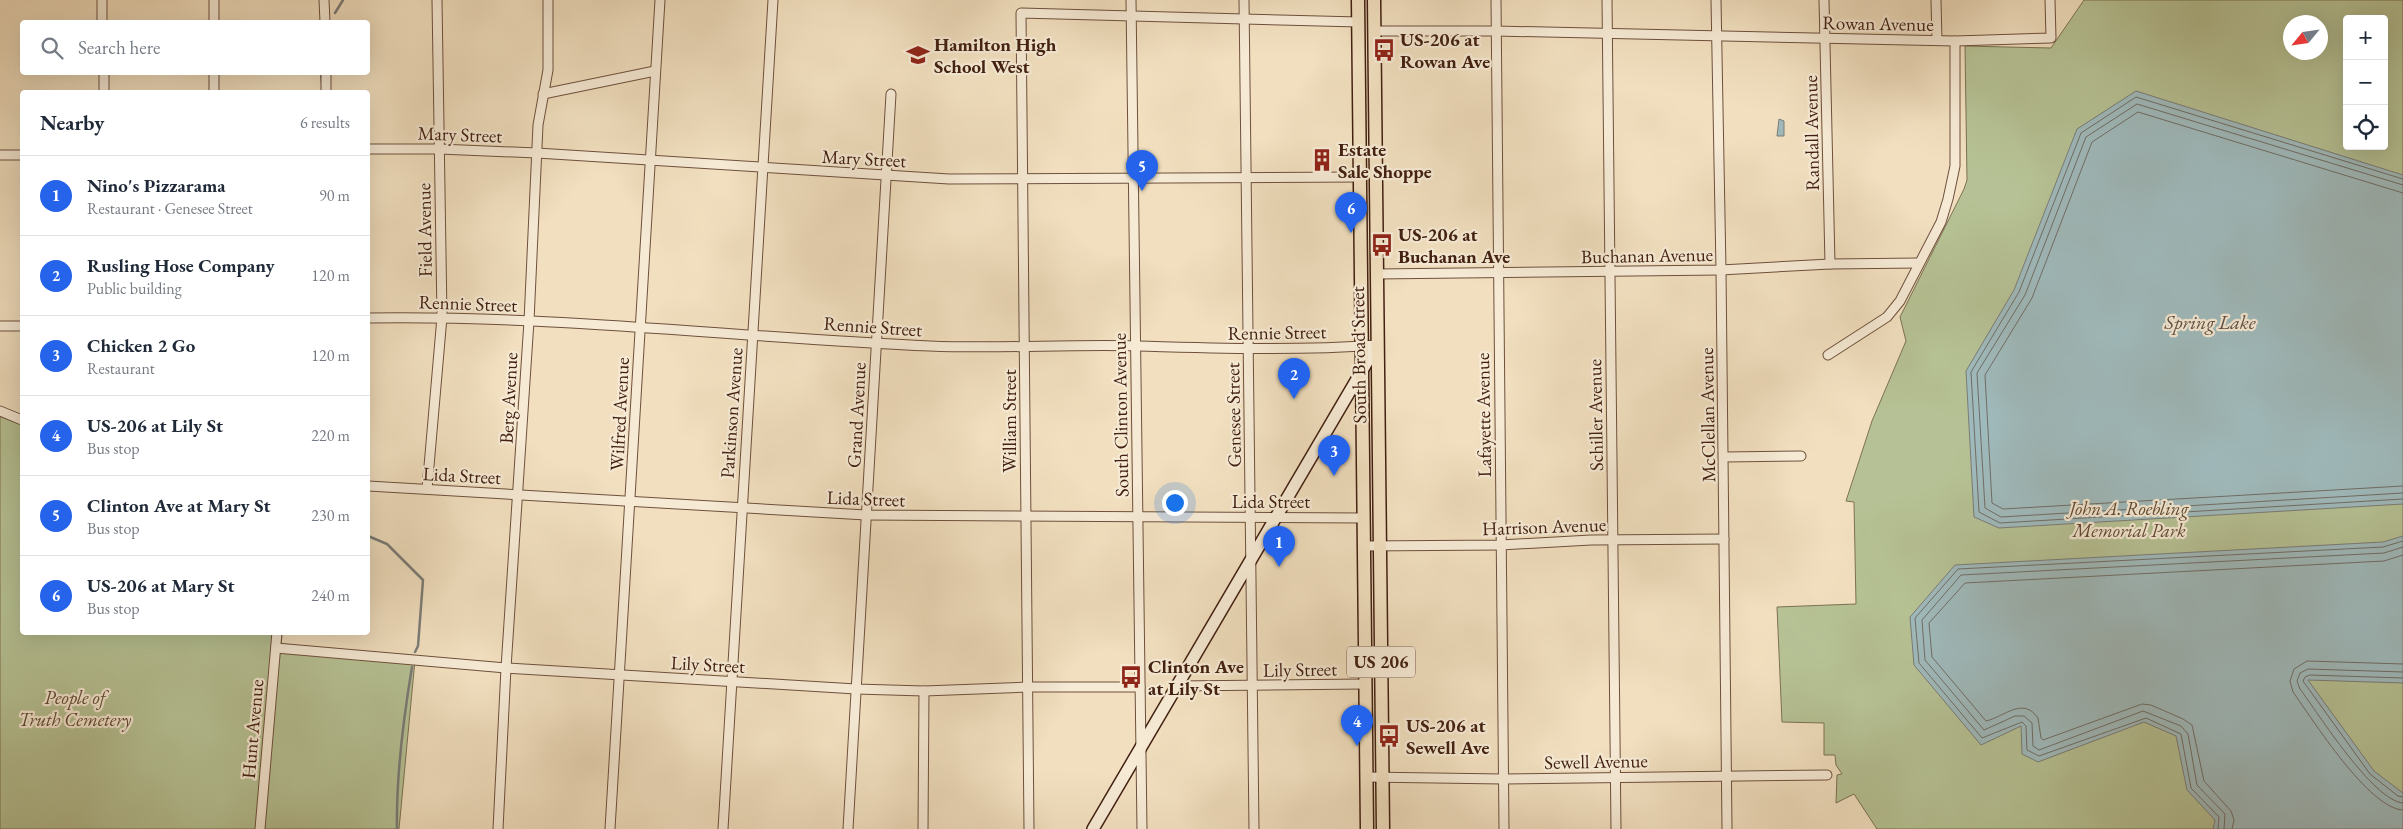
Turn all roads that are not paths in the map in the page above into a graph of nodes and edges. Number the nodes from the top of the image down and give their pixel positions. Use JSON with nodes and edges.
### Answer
{"nodes":[{"id":1,"x":102,"y":0,"type":"edge"},
{"id":2,"x":214,"y":0,"type":"edge"},
{"id":3,"x":324,"y":0,"type":"edge"},
{"id":4,"x":436,"y":0,"type":"edge"},
{"id":5,"x":548,"y":0,"type":"edge"},
{"id":6,"x":660,"y":0,"type":"edge"},
{"id":7,"x":773,"y":0,"type":"edge"},
{"id":8,"x":1131,"y":0,"type":"edge"},
{"id":9,"x":1244,"y":0,"type":"edge"},
{"id":10,"x":1358,"y":0,"type":"edge"},
{"id":11,"x":1374,"y":0,"type":"edge"},
{"id":12,"x":1496,"y":0,"type":"edge"},
{"id":13,"x":1607,"y":0,"type":"edge"},
{"id":14,"x":1716,"y":0,"type":"edge"},
{"id":15,"x":1824,"y":0,"type":"edge"},
{"id":16,"x":1936,"y":0,"type":"edge"},
{"id":17,"x":2050,"y":0,"type":"edge"},
{"id":18,"x":1132,"y":16,"type":"junction"},
{"id":19,"x":1244,"y":18,"type":"junction"},
{"id":20,"x":102,"y":20,"type":"edge"},
{"id":21,"x":214,"y":20,"type":"edge"},
{"id":22,"x":324,"y":20,"type":"edge"},
{"id":23,"x":1359,"y":22,"type":"junction"},
{"id":24,"x":1374,"y":31,"type":"junction"},
{"id":25,"x":1496,"y":31,"type":"junction"},
{"id":26,"x":1607,"y":35,"type":"junction"},
{"id":27,"x":1716,"y":35,"type":"junction"},
{"id":28,"x":1825,"y":39,"type":"junction"},
{"id":29,"x":1936,"y":40,"type":"junction"},
{"id":30,"x":1955,"y":41,"type":"junction"},
{"id":31,"x":655,"y":71,"type":"junction"},
{"id":32,"x":104,"y":75,"type":"edge"},
{"id":33,"x":214,"y":75,"type":"edge"},
{"id":34,"x":326,"y":75,"type":"edge"},
{"id":35,"x":104,"y":90,"type":"edge"},
{"id":36,"x":214,"y":90,"type":"edge"},
{"id":37,"x":326,"y":90,"type":"edge"},
{"id":38,"x":543,"y":94,"type":"junction"},
{"id":39,"x":891,"y":94,"type":"dead end"},
{"id":40,"x":370,"y":149,"type":"edge"},
{"id":41,"x":439,"y":149,"type":"junction"},
{"id":42,"x":537,"y":153,"type":"junction"},
{"id":43,"x":0,"y":155,"type":"edge"},
{"id":44,"x":20,"y":155,"type":"edge"},
{"id":45,"x":650,"y":162,"type":"junction"},
{"id":46,"x":762,"y":169,"type":"junction"},
{"id":47,"x":886,"y":175,"type":"junction"},
{"id":48,"x":1360,"y":177,"type":"junction"},
{"id":49,"x":1247,"y":178,"type":"junction"},
{"id":50,"x":1024,"y":179,"type":"junction"},
{"id":51,"x":1134,"y":179,"type":"junction"},
{"id":52,"x":1919,"y":263,"type":"junction"},
{"id":53,"x":1830,"y":264,"type":"junction"},
{"id":54,"x":1722,"y":270,"type":"junction"},
{"id":55,"x":1610,"y":271,"type":"junction"},
{"id":56,"x":1497,"y":273,"type":"junction"},
{"id":57,"x":1376,"y":274,"type":"junction"},
{"id":58,"x":442,"y":317,"type":"junction"},
{"id":59,"x":370,"y":318,"type":"edge"},
{"id":60,"x":1362,"y":318,"type":"junction"},
{"id":61,"x":1377,"y":318,"type":"junction"},
{"id":62,"x":529,"y":321,"type":"junction"},
{"id":63,"x":0,"y":326,"type":"edge"},
{"id":64,"x":20,"y":326,"type":"edge"},
{"id":65,"x":640,"y":328,"type":"junction"},
{"id":66,"x":753,"y":335,"type":"junction"},
{"id":67,"x":876,"y":343,"type":"junction"},
{"id":68,"x":1377,"y":345,"type":"junction"},
{"id":69,"x":1025,"y":346,"type":"junction"},
{"id":70,"x":1136,"y":346,"type":"junction"},
{"id":71,"x":1362,"y":346,"type":"junction"},
{"id":72,"x":1248,"y":349,"type":"junction"},
{"id":73,"x":1828,"y":355,"type":"dead end"},
{"id":74,"x":1362,"y":367,"type":"junction"},
{"id":75,"x":0,"y":411,"type":"edge"},
{"id":76,"x":20,"y":419,"type":"edge"},
{"id":77,"x":1801,"y":456,"type":"dead end"},
{"id":78,"x":1724,"y":457,"type":"junction"},
{"id":79,"x":370,"y":486,"type":"edge"},
{"id":80,"x":427,"y":489,"type":"junction"},
{"id":81,"x":518,"y":494,"type":"junction"},
{"id":82,"x":630,"y":501,"type":"junction"},
{"id":83,"x":742,"y":508,"type":"junction"},
{"id":84,"x":866,"y":515,"type":"junction"},
{"id":85,"x":1026,"y":516,"type":"junction"},
{"id":86,"x":1138,"y":516,"type":"junction"},
{"id":87,"x":1251,"y":517,"type":"junction"},
{"id":88,"x":1274,"y":517,"type":"junction"},
{"id":89,"x":1364,"y":518,"type":"junction"},
{"id":90,"x":1724,"y":538,"type":"junction"},
{"id":91,"x":1613,"y":539,"type":"junction"},
{"id":92,"x":1501,"y":545,"type":"junction"},
{"id":93,"x":1364,"y":546,"type":"junction"},
{"id":94,"x":1379,"y":546,"type":"junction"},
{"id":95,"x":1251,"y":558,"type":"junction"},
{"id":96,"x":277,"y":635,"type":"edge"},
{"id":97,"x":276,"y":648,"type":"junction"},
{"id":98,"x":506,"y":668,"type":"junction"},
{"id":99,"x":619,"y":675,"type":"junction"},
{"id":100,"x":732,"y":681,"type":"junction"},
{"id":101,"x":1365,"y":684,"type":"junction"},
{"id":102,"x":1252,"y":685,"type":"junction"},
{"id":103,"x":1176,"y":686,"type":"junction"},
{"id":104,"x":1028,"y":687,"type":"junction"},
{"id":105,"x":1140,"y":687,"type":"junction"},
{"id":106,"x":856,"y":689,"type":"junction"},
{"id":107,"x":924,"y":691,"type":"junction"},
{"id":108,"x":1141,"y":746,"type":"junction"},
{"id":109,"x":1727,"y":775,"type":"junction"},
{"id":110,"x":1827,"y":775,"type":"dead end"},
{"id":111,"x":1366,"y":777,"type":"junction"},
{"id":112,"x":1382,"y":777,"type":"junction"},
{"id":113,"x":1615,"y":777,"type":"junction"},
{"id":114,"x":1503,"y":779,"type":"junction"},
{"id":115,"x":260,"y":829,"type":"edge"},
{"id":116,"x":498,"y":829,"type":"edge"},
{"id":117,"x":610,"y":829,"type":"edge"},
{"id":118,"x":722,"y":829,"type":"edge"},
{"id":119,"x":848,"y":829,"type":"edge"},
{"id":120,"x":923,"y":829,"type":"edge"},
{"id":121,"x":1029,"y":829,"type":"edge"},
{"id":122,"x":1093,"y":829,"type":"edge"},
{"id":123,"x":1142,"y":829,"type":"edge"},
{"id":124,"x":1254,"y":829,"type":"edge"},
{"id":125,"x":1367,"y":829,"type":"edge"},
{"id":126,"x":1383,"y":829,"type":"edge"},
{"id":127,"x":1504,"y":829,"type":"edge"},
{"id":128,"x":1616,"y":829,"type":"edge"},
{"id":129,"x":1727,"y":829,"type":"edge"}],
"edges":[{"from":1,"to":20,"type":"street"},
{"from":2,"to":21,"type":"street"},
{"from":3,"to":22,"type":"street"},
{"from":4,"to":41,"type":"street","name":"Field Avenue"},
{"from":5,"to":38,"type":"street","name":"Berg Avenue"},
{"from":6,"to":31,"type":"street","name":"Wilfred Avenue"},
{"from":7,"to":46,"type":"street","name":"Parkinson Avenue"},
{"from":8,"to":18,"type":"street","name":"South Clinton Avenue"},
{"from":9,"to":19,"type":"street","name":"Genesee Street"},
{"from":10,"to":23,"type":"main road","name":"South Broad Street","number":"US 206"},
{"from":11,"to":24,"type":"main road","name":"South Broad Street","number":"US 206"},
{"from":12,"to":25,"type":"street","name":"Lafayette Avenue"},
{"from":13,"to":26,"type":"street","name":"Schiller Avenue"},
{"from":14,"to":27,"type":"street","name":"McClellan Avenue"},
{"from":15,"to":28,"type":"street","name":"Randall Avenue"},
{"from":16,"to":29,"type":"street"},
{"from":17,"to":30,"type":"street","name":"Rowan Avenue"},
{"from":18,"to":19,"type":"street"},
{"from":18,"to":50,"type":"street","name":"William Street"},
{"from":18,"to":51,"type":"street","name":"South Clinton Avenue"},
{"from":19,"to":23,"type":"street"},
{"from":19,"to":49,"type":"street","name":"Genesee Street"},
{"from":23,"to":48,"type":"main road","name":"South Broad Street","number":"US 206"},
{"from":24,"to":25,"type":"street","name":"Rowan Avenue"},
{"from":24,"to":57,"type":"main road","name":"South Broad Street","number":"US 206"},
{"from":25,"to":26,"type":"street","name":"Rowan Avenue"},
{"from":25,"to":56,"type":"street","name":"Lafayette Avenue"},
{"from":26,"to":27,"type":"street","name":"Rowan Avenue"},
{"from":26,"to":55,"type":"street","name":"Schiller Avenue"},
{"from":27,"to":28,"type":"street","name":"Rowan Avenue"},
{"from":27,"to":54,"type":"street","name":"McClellan Avenue"},
{"from":28,"to":29,"type":"street","name":"Rowan Avenue"},
{"from":28,"to":53,"type":"street","name":"Randall Avenue"},
{"from":29,"to":30,"type":"street","name":"Rowan Avenue"},
{"from":30,"to":52,"type":"street"},
{"from":31,"to":38,"type":"street"},
{"from":31,"to":45,"type":"street","name":"Wilfred Avenue"},
{"from":32,"to":35,"type":"street"},
{"from":33,"to":36,"type":"street"},
{"from":34,"to":37,"type":"street"},
{"from":38,"to":42,"type":"street","name":"Berg Avenue"},
{"from":39,"to":47,"type":"street","name":"Grand Avenue"},
{"from":40,"to":41,"type":"street","name":"Mary Street"},
{"from":41,"to":42,"type":"street","name":"Mary Street"},
{"from":41,"to":58,"type":"street","name":"Field Avenue"},
{"from":42,"to":45,"type":"street","name":"Mary Street"},
{"from":42,"to":62,"type":"street","name":"Berg Avenue"},
{"from":43,"to":44,"type":"street"},
{"from":45,"to":46,"type":"street","name":"Mary Street"},
{"from":45,"to":65,"type":"street","name":"Wilfred Avenue"},
{"from":46,"to":47,"type":"street","name":"Mary Street"},
{"from":46,"to":66,"type":"street","name":"Parkinson Avenue"},
{"from":47,"to":50,"type":"street","name":"Mary Street"},
{"from":47,"to":67,"type":"street","name":"Grand Avenue"},
{"from":48,"to":49,"type":"street","name":"Mary Street"},
{"from":48,"to":60,"type":"main road","name":"South Broad Street","number":"US 206"},
{"from":49,"to":51,"type":"street","name":"Mary Street"},
{"from":49,"to":72,"type":"street","name":"Genesee Street"},
{"from":50,"to":51,"type":"street","name":"Mary Street"},
{"from":50,"to":69,"type":"street","name":"William Street"},
{"from":51,"to":70,"type":"street","name":"South Clinton Avenue"},
{"from":52,"to":53,"type":"street","name":"Buchanan Avenue"},
{"from":52,"to":73,"type":"street"},
{"from":53,"to":54,"type":"street","name":"Buchanan Avenue"},
{"from":54,"to":55,"type":"street","name":"Buchanan Avenue"},
{"from":54,"to":78,"type":"street","name":"McClellan Avenue"},
{"from":55,"to":56,"type":"street","name":"Buchanan Avenue"},
{"from":55,"to":91,"type":"street","name":"Schiller Avenue"},
{"from":56,"to":57,"type":"street","name":"Buchanan Avenue"},
{"from":56,"to":92,"type":"street","name":"Lafayette Avenue"},
{"from":57,"to":61,"type":"main road","name":"South Broad Street","number":"US 206"},
{"from":58,"to":59,"type":"street","name":"Rennie Street"},
{"from":58,"to":62,"type":"street","name":"Rennie Street"},
{"from":58,"to":80,"type":"street","name":"Field Avenue"},
{"from":60,"to":61,"type":"street"},
{"from":60,"to":71,"type":"main road","name":"South Broad Street","number":"US 206"},
{"from":61,"to":68,"type":"main road","name":"South Broad Street","number":"US 206"},
{"from":62,"to":65,"type":"street","name":"Rennie Street"},
{"from":62,"to":81,"type":"street","name":"Berg Avenue"},
{"from":63,"to":64,"type":"street"},
{"from":65,"to":66,"type":"street","name":"Rennie Street"},
{"from":65,"to":82,"type":"street","name":"Wilfred Avenue"},
{"from":66,"to":67,"type":"street","name":"Rennie Street"},
{"from":66,"to":83,"type":"street","name":"Parkinson Avenue"},
{"from":67,"to":69,"type":"street","name":"Rennie Street"},
{"from":67,"to":84,"type":"street","name":"Grand Avenue"},
{"from":68,"to":71,"type":"street","name":"Rennie Street"},
{"from":68,"to":74,"type":"street"},
{"from":68,"to":94,"type":"main road","name":"South Broad Street","number":"US 206"},
{"from":69,"to":70,"type":"street","name":"Rennie Street"},
{"from":69,"to":85,"type":"street","name":"William Street"},
{"from":70,"to":72,"type":"street","name":"Rennie Street"},
{"from":70,"to":86,"type":"street","name":"South Clinton Avenue"},
{"from":71,"to":72,"type":"street","name":"Rennie Street"},
{"from":71,"to":74,"type":"main road","name":"South Broad Street","number":"US 206"},
{"from":72,"to":87,"type":"street","name":"Genesee Street"},
{"from":74,"to":88,"type":"street"},
{"from":74,"to":89,"type":"main road","name":"South Broad Street","number":"US 206"},
{"from":75,"to":76,"type":"street"},
{"from":77,"to":78,"type":"street"},
{"from":78,"to":90,"type":"street","name":"McClellan Avenue"},
{"from":79,"to":80,"type":"street","name":"Lida Street"},
{"from":80,"to":81,"type":"street","name":"Lida Street"},
{"from":81,"to":82,"type":"street","name":"Lida Street"},
{"from":81,"to":98,"type":"street","name":"Berg Avenue"},
{"from":82,"to":83,"type":"street","name":"Lida Street"},
{"from":82,"to":99,"type":"street","name":"Wilfred Avenue"},
{"from":83,"to":84,"type":"street","name":"Lida Street"},
{"from":83,"to":100,"type":"street","name":"Parkinson Avenue"},
{"from":84,"to":85,"type":"street","name":"Lida Street"},
{"from":84,"to":106,"type":"street","name":"Grand Avenue"},
{"from":85,"to":86,"type":"street","name":"Lida Street"},
{"from":85,"to":104,"type":"street","name":"William Street"},
{"from":86,"to":87,"type":"street","name":"Lida Street"},
{"from":86,"to":105,"type":"street","name":"South Clinton Avenue"},
{"from":87,"to":88,"type":"street","name":"Lida Street"},
{"from":87,"to":95,"type":"street","name":"Genesee Street"},
{"from":88,"to":89,"type":"street","name":"Lida Street"},
{"from":88,"to":95,"type":"street"},
{"from":89,"to":93,"type":"main road","name":"South Broad Street","number":"US 206"},
{"from":90,"to":91,"type":"street","name":"Harrison Avenue"},
{"from":90,"to":109,"type":"street","name":"McClellan Avenue"},
{"from":91,"to":92,"type":"street","name":"Harrison Avenue"},
{"from":91,"to":113,"type":"street","name":"Schiller Avenue"},
{"from":92,"to":94,"type":"street","name":"Harrison Avenue"},
{"from":92,"to":114,"type":"street","name":"Lafayette Avenue"},
{"from":93,"to":94,"type":"street","name":"Harrison Avenue"},
{"from":93,"to":101,"type":"main road","name":"South Broad Street","number":"US 206"},
{"from":94,"to":112,"type":"main road","name":"South Broad Street","number":"US 206"},
{"from":95,"to":102,"type":"street","name":"Genesee Street"},
{"from":95,"to":103,"type":"street"},
{"from":96,"to":97,"type":"street","name":"Hunt Avenue"},
{"from":97,"to":98,"type":"street","name":"Lily Street"},
{"from":97,"to":115,"type":"street","name":"Hunt Avenue"},
{"from":98,"to":99,"type":"street","name":"Lily Street"},
{"from":98,"to":116,"type":"street","name":"Berg Avenue"},
{"from":99,"to":100,"type":"street","name":"Lily Street"},
{"from":99,"to":117,"type":"street","name":"Wilfred Avenue"},
{"from":100,"to":106,"type":"street","name":"Lily Street"},
{"from":100,"to":118,"type":"street","name":"Parkinson Avenue"},
{"from":101,"to":102,"type":"street","name":"Lily Street"},
{"from":101,"to":111,"type":"main road","name":"South Broad Street","number":"US 206"},
{"from":102,"to":103,"type":"street","name":"Lily Street"},
{"from":102,"to":124,"type":"street","name":"Genesee Street"},
{"from":103,"to":108,"type":"street"},
{"from":104,"to":105,"type":"street","name":"Lily Street"},
{"from":104,"to":107,"type":"street","name":"Lily Street"},
{"from":104,"to":121,"type":"street","name":"William Street"},
{"from":105,"to":108,"type":"street","name":"South Clinton Avenue"},
{"from":106,"to":107,"type":"street","name":"Lily Street"},
{"from":106,"to":119,"type":"street","name":"Grand Avenue"},
{"from":107,"to":120,"type":"street"},
{"from":108,"to":122,"type":"street"},
{"from":108,"to":123,"type":"street","name":"South Clinton Avenue"},
{"from":109,"to":110,"type":"street","name":"Sewell Avenue"},
{"from":109,"to":113,"type":"street","name":"Sewell Avenue"},
{"from":109,"to":129,"type":"street","name":"McClellan Avenue"},
{"from":111,"to":112,"type":"street","name":"Sewell Avenue"},
{"from":111,"to":125,"type":"main road","name":"South Broad Street","number":"US 206"},
{"from":112,"to":114,"type":"street","name":"Sewell Avenue"},
{"from":112,"to":126,"type":"main road","name":"South Broad Street","number":"US 206"},
{"from":113,"to":114,"type":"street","name":"Sewell Avenue"},
{"from":113,"to":128,"type":"street","name":"Schiller Avenue"},
{"from":114,"to":127,"type":"street","name":"Lafayette Avenue"}]}
